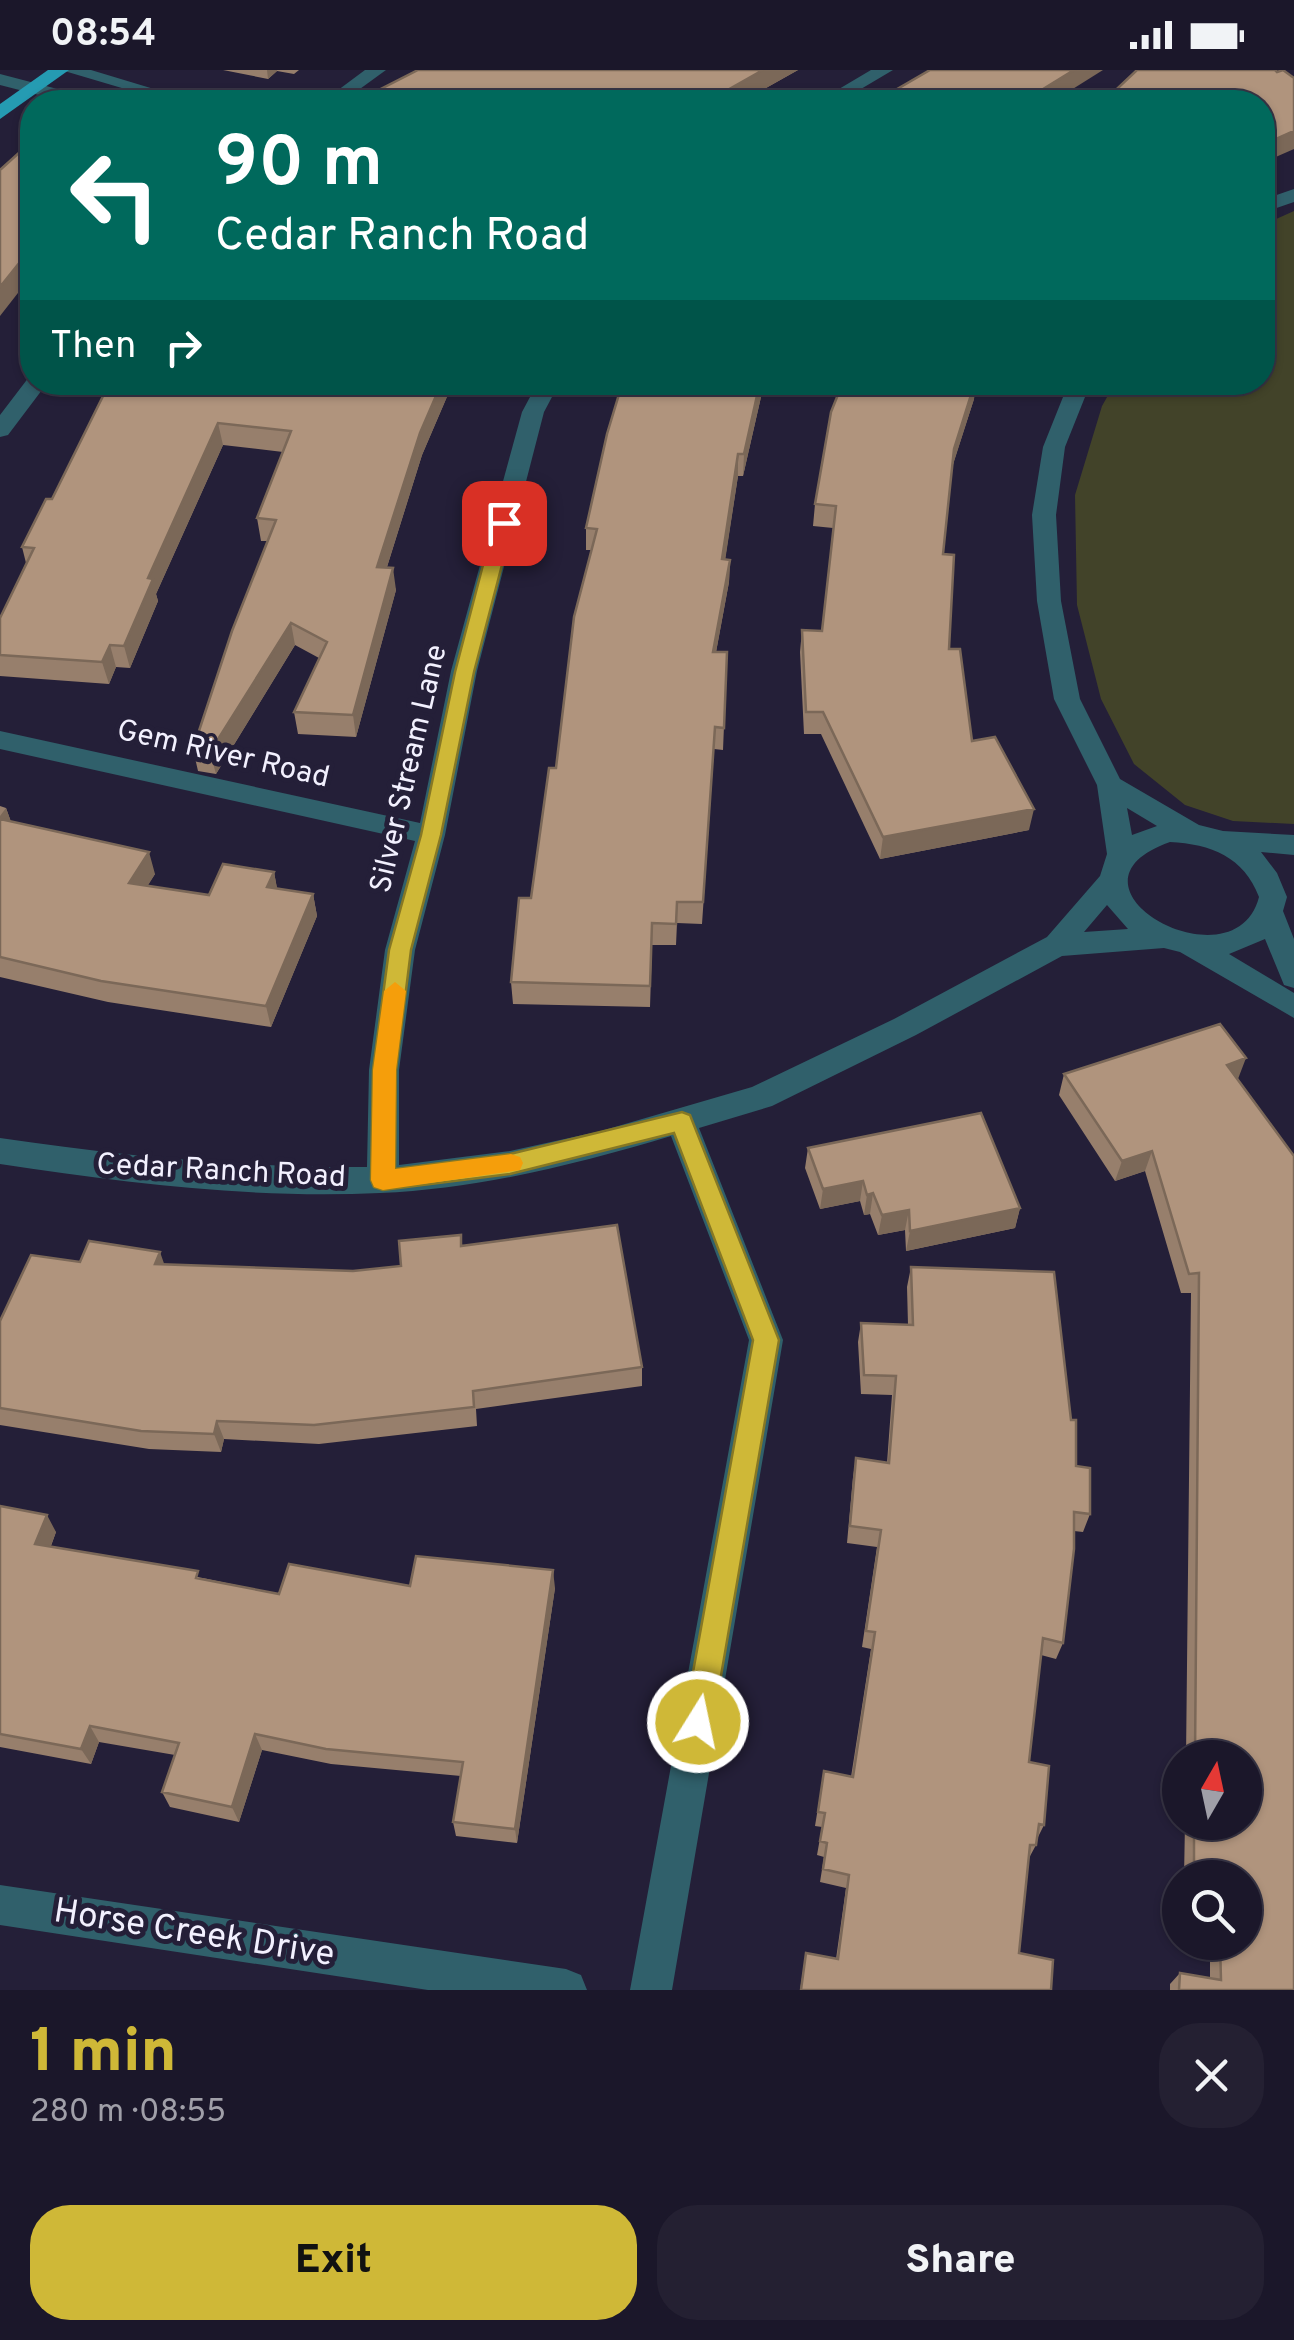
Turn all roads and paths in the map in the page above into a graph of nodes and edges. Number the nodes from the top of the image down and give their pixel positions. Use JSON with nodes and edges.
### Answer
{"nodes":[{"id":1,"x":60,"y":70,"type":"edge"},
{"id":2,"x":70,"y":70,"type":"edge"},
{"id":3,"x":377,"y":70,"type":"edge"},
{"id":4,"x":884,"y":70,"type":"edge"},
{"id":5,"x":0,"y":80,"type":"edge"},
{"id":6,"x":34,"y":88,"type":"junction"},
{"id":7,"x":31,"y":90,"type":"edge"},
{"id":8,"x":41,"y":90,"type":"edge"},
{"id":9,"x":144,"y":90,"type":"edge"},
{"id":10,"x":348,"y":90,"type":"edge"},
{"id":11,"x":848,"y":90,"type":"edge"},
{"id":12,"x":27,"y":395,"type":"edge"},
{"id":13,"x":542,"y":395,"type":"edge"},
{"id":14,"x":1075,"y":395,"type":"edge"},
{"id":15,"x":0,"y":430,"type":"edge"},
{"id":16,"x":0,"y":740,"type":"edge"},
{"id":17,"x":1110,"y":785,"type":"junction"},
{"id":18,"x":1190,"y":832,"type":"junction"},
{"id":19,"x":431,"y":835,"type":"junction"},
{"id":20,"x":1220,"y":839,"type":"junction"},
{"id":21,"x":1294,"y":845,"type":"edge"},
{"id":22,"x":1117,"y":867,"type":"junction"},
{"id":23,"x":1279,"y":897,"type":"edge"},
{"id":24,"x":1177,"y":942,"type":"junction"},
{"id":25,"x":1057,"y":945,"type":"junction"},
{"id":26,"x":1294,"y":976,"type":"edge"},
{"id":27,"x":1294,"y":1007,"type":"edge"},
{"id":28,"x":682,"y":1121,"type":"junction"},
{"id":29,"x":0,"y":1151,"type":"edge"},
{"id":30,"x":383,"y":1180,"type":"junction"},
{"id":31,"x":0,"y":1905,"type":"edge"},
{"id":32,"x":566,"y":1990,"type":"edge"},
{"id":33,"x":651,"y":1990,"type":"edge"}],
"edges":[{"from":1,"to":6,"type":"main road"},
{"from":2,"to":9,"type":"street"},
{"from":3,"to":10,"type":"street"},
{"from":4,"to":11,"type":"street"},
{"from":5,"to":6,"type":"street"},
{"from":6,"to":7,"type":"main road"},
{"from":6,"to":8,"type":"street"},
{"from":12,"to":15,"type":"street"},
{"from":13,"to":19,"type":"street","name":"Silver Stream Lane"},
{"from":14,"to":17,"type":"street"},
{"from":16,"to":19,"type":"street","name":"Gem River Road"},
{"from":17,"to":18,"type":"street"},
{"from":17,"to":22,"type":"street"},
{"from":18,"to":20,"type":"street"},
{"from":18,"to":22,"type":"street"},
{"from":19,"to":30,"type":"street","name":"Silver Stream Lane"},
{"from":20,"to":21,"type":"street"},
{"from":20,"to":23,"type":"street"},
{"from":22,"to":24,"type":"street"},
{"from":22,"to":25,"type":"street","name":"Cedar Ranch Road"},
{"from":23,"to":24,"type":"street"},
{"from":23,"to":26,"type":"street"},
{"from":24,"to":25,"type":"street","name":"Cedar Ranch Road"},
{"from":24,"to":27,"type":"street"},
{"from":25,"to":28,"type":"street","name":"Cedar Ranch Road"},
{"from":28,"to":30,"type":"street","name":"Cedar Ranch Road"},
{"from":28,"to":33,"type":"street"},
{"from":29,"to":30,"type":"street","name":"Cedar Ranch Road"},
{"from":31,"to":32,"type":"street","name":"Horse Creek Drive"}]}
